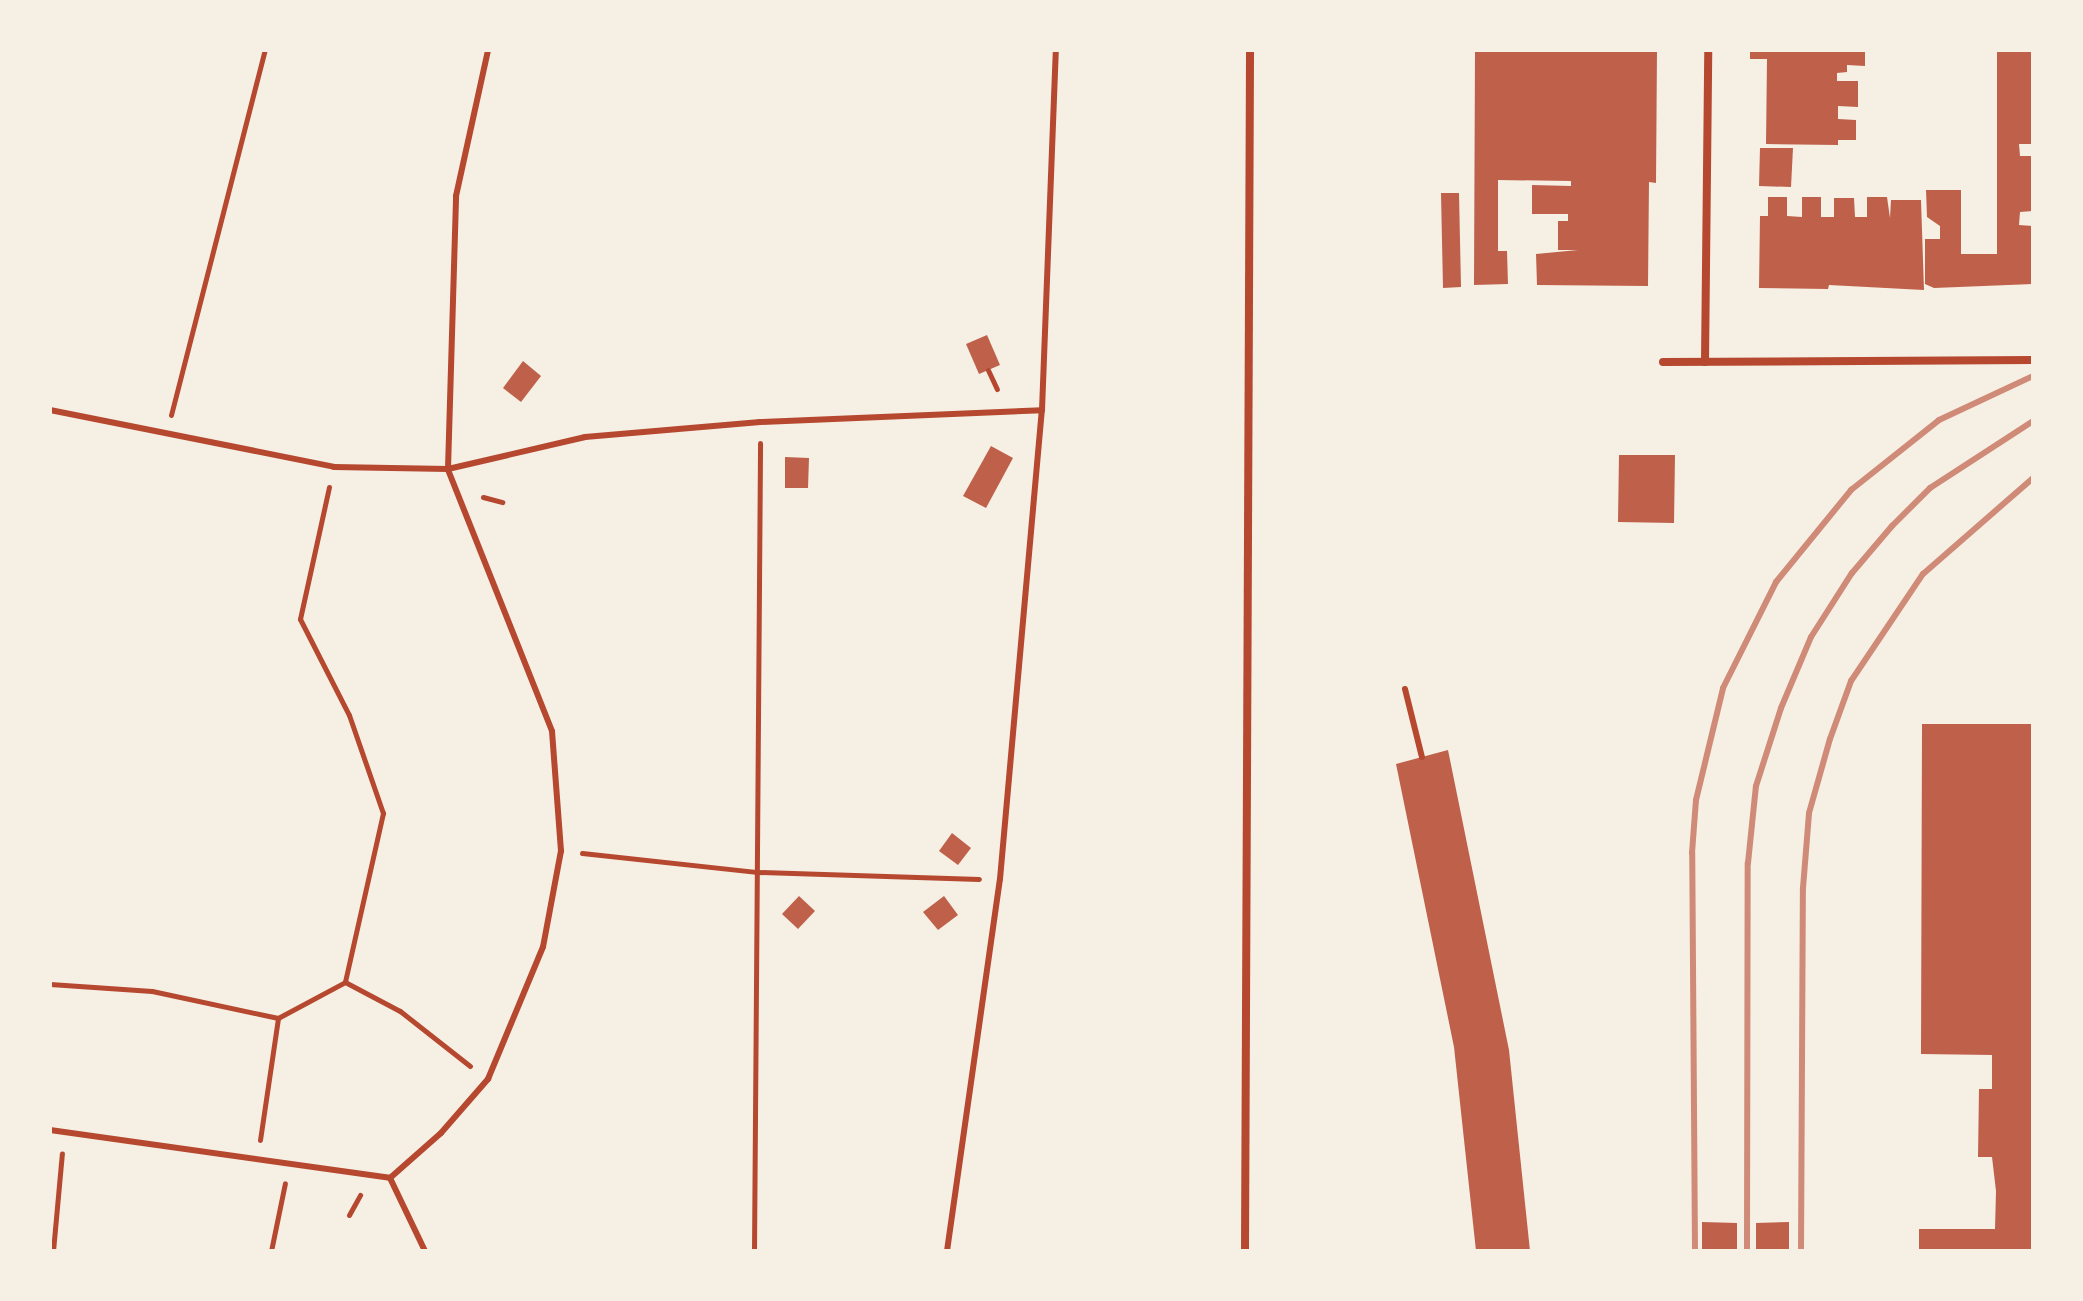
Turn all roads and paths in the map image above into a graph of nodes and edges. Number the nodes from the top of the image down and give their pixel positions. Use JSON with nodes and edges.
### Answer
{"nodes":[{"id":1,"x":265,"y":50,"type":"edge"},
{"id":2,"x":488,"y":50,"type":"edge"},
{"id":3,"x":1056,"y":50,"type":"edge"},
{"id":4,"x":1250,"y":50,"type":"edge"},
{"id":5,"x":1708,"y":50,"type":"edge"},
{"id":6,"x":2033,"y":360,"type":"edge"},
{"id":7,"x":1663,"y":362,"type":"dead end"},
{"id":8,"x":1705,"y":362,"type":"junction"},
{"id":9,"x":50,"y":410,"type":"edge"},
{"id":10,"x":1042,"y":410,"type":"junction"},
{"id":11,"x":760,"y":422,"type":"junction"},
{"id":12,"x":166,"y":435,"type":"junction"},
{"id":13,"x":334,"y":467,"type":"junction"},
{"id":14,"x":448,"y":469,"type":"junction"},
{"id":15,"x":1405,"y":689,"type":"dead end"},
{"id":16,"x":1422,"y":757,"type":"dead end"},
{"id":17,"x":561,"y":851,"type":"junction"},
{"id":18,"x":758,"y":872,"type":"junction"},
{"id":19,"x":1000,"y":879,"type":"junction"},
{"id":20,"x":345,"y":982,"type":"junction"},
{"id":21,"x":50,"y":984,"type":"edge"},
{"id":22,"x":278,"y":1018,"type":"junction"},
{"id":23,"x":488,"y":1079,"type":"junction"},
{"id":24,"x":50,"y":1130,"type":"edge"},
{"id":25,"x":64,"y":1132,"type":"junction"},
{"id":26,"x":257,"y":1161,"type":"junction"},
{"id":27,"x":289,"y":1166,"type":"junction"},
{"id":28,"x":390,"y":1178,"type":"junction"},
{"id":29,"x":53,"y":1251,"type":"edge"},
{"id":30,"x":271,"y":1251,"type":"edge"},
{"id":31,"x":425,"y":1251,"type":"edge"},
{"id":32,"x":754,"y":1251,"type":"edge"},
{"id":33,"x":947,"y":1251,"type":"edge"},
{"id":34,"x":1245,"y":1251,"type":"edge"}],
"edges":[{"from":1,"to":12,"type":"path"},
{"from":2,"to":14,"type":"lane"},
{"from":3,"to":10,"type":"lane"},
{"from":4,"to":34,"type":"street"},
{"from":5,"to":8,"type":"street"},
{"from":6,"to":8,"type":"street"},
{"from":7,"to":8,"type":"street"},
{"from":9,"to":12,"type":"lane"},
{"from":10,"to":11,"type":"lane"},
{"from":10,"to":19,"type":"lane"},
{"from":11,"to":14,"type":"lane"},
{"from":11,"to":18,"type":"path"},
{"from":12,"to":13,"type":"lane"},
{"from":13,"to":14,"type":"lane"},
{"from":13,"to":20,"type":"path"},
{"from":14,"to":17,"type":"lane"},
{"from":15,"to":16,"type":"lane"},
{"from":17,"to":18,"type":"path"},
{"from":17,"to":23,"type":"lane"},
{"from":18,"to":19,"type":"path"},
{"from":18,"to":32,"type":"path"},
{"from":19,"to":33,"type":"lane"},
{"from":20,"to":22,"type":"path"},
{"from":20,"to":23,"type":"path"},
{"from":21,"to":22,"type":"path"},
{"from":22,"to":26,"type":"path"},
{"from":23,"to":28,"type":"lane"},
{"from":24,"to":25,"type":"lane"},
{"from":25,"to":26,"type":"lane"},
{"from":25,"to":29,"type":"path"},
{"from":26,"to":27,"type":"lane"},
{"from":27,"to":28,"type":"lane"},
{"from":27,"to":30,"type":"path"},
{"from":28,"to":31,"type":"lane"}]}
